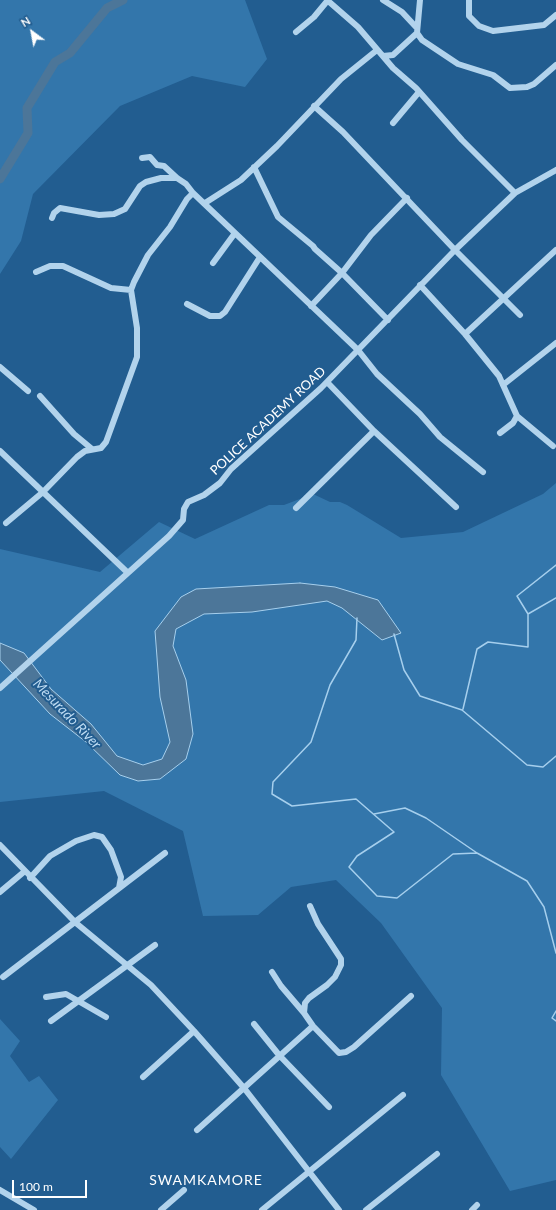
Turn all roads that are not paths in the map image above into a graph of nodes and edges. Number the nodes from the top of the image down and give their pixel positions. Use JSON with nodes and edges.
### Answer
{"nodes":[{"id":1,"x":328,"y":0,"type":"edge"},
{"id":2,"x":383,"y":0,"type":"edge"},
{"id":3,"x":469,"y":0,"type":"edge"},
{"id":4,"x":419,"y":1,"type":"edge"},
{"id":5,"x":556,"y":15,"type":"edge"},
{"id":6,"x":416,"y":30,"type":"junction"},
{"id":7,"x":296,"y":32,"type":"dead end"},
{"id":8,"x":377,"y":50,"type":"junction"},
{"id":9,"x":383,"y":56,"type":"junction"},
{"id":10,"x":556,"y":65,"type":"edge"},
{"id":11,"x":420,"y":92,"type":"junction"},
{"id":12,"x":314,"y":106,"type":"junction"},
{"id":13,"x":393,"y":123,"type":"dead end"},
{"id":14,"x":142,"y":158,"type":"dead end"},
{"id":15,"x":254,"y":167,"type":"junction"},
{"id":16,"x":556,"y":170,"type":"edge"},
{"id":17,"x":177,"y":178,"type":"junction"},
{"id":18,"x":194,"y":193,"type":"junction"},
{"id":19,"x":515,"y":193,"type":"junction"},
{"id":20,"x":407,"y":198,"type":"junction"},
{"id":21,"x":205,"y":203,"type":"junction"},
{"id":22,"x":52,"y":218,"type":"dead end"},
{"id":23,"x":235,"y":233,"type":"junction"},
{"id":24,"x":455,"y":250,"type":"junction"},
{"id":25,"x":556,"y":250,"type":"edge"},
{"id":26,"x":260,"y":257,"type":"junction"},
{"id":27,"x":213,"y":263,"type":"dead end"},
{"id":28,"x":36,"y":272,"type":"dead end"},
{"id":29,"x":342,"y":273,"type":"junction"},
{"id":30,"x":420,"y":286,"type":"junction"},
{"id":31,"x":131,"y":290,"type":"junction"},
{"id":32,"x":503,"y":299,"type":"junction"},
{"id":33,"x":187,"y":304,"type":"dead end"},
{"id":34,"x":311,"y":306,"type":"junction"},
{"id":35,"x":520,"y":314,"type":"dead end"},
{"id":36,"x":388,"y":320,"type":"junction"},
{"id":37,"x":465,"y":334,"type":"junction"},
{"id":38,"x":556,"y":343,"type":"edge"},
{"id":39,"x":358,"y":350,"type":"junction"},
{"id":40,"x":0,"y":367,"type":"edge"},
{"id":41,"x":327,"y":382,"type":"junction"},
{"id":42,"x":503,"y":385,"type":"junction"},
{"id":43,"x":28,"y":391,"type":"dead end"},
{"id":44,"x":40,"y":396,"type":"dead end"},
{"id":45,"x":517,"y":416,"type":"junction"},
{"id":46,"x":374,"y":431,"type":"junction"},
{"id":47,"x":500,"y":433,"type":"dead end"},
{"id":48,"x":553,"y":446,"type":"dead end"},
{"id":49,"x":92,"y":449,"type":"junction"},
{"id":50,"x":0,"y":451,"type":"edge"},
{"id":51,"x":483,"y":472,"type":"dead end"},
{"id":52,"x":43,"y":492,"type":"junction"},
{"id":53,"x":456,"y":507,"type":"dead end"},
{"id":54,"x":296,"y":508,"type":"dead end"},
{"id":55,"x":6,"y":523,"type":"dead end"},
{"id":56,"x":128,"y":573,"type":"junction"},
{"id":57,"x":0,"y":688,"type":"edge"},
{"id":58,"x":0,"y":845,"type":"edge"},
{"id":59,"x":165,"y":853,"type":"dead end"},
{"id":60,"x":25,"y":872,"type":"junction"},
{"id":61,"x":30,"y":878,"type":"junction"},
{"id":62,"x":119,"y":888,"type":"junction"},
{"id":63,"x":0,"y":892,"type":"edge"},
{"id":64,"x":310,"y":906,"type":"dead end"},
{"id":65,"x":76,"y":923,"type":"junction"},
{"id":66,"x":155,"y":945,"type":"dead end"},
{"id":67,"x":129,"y":966,"type":"junction"},
{"id":68,"x":272,"y":972,"type":"dead end"},
{"id":69,"x":3,"y":977,"type":"dead end"},
{"id":70,"x":412,"y":996,"type":"dead end"},
{"id":71,"x":46,"y":997,"type":"dead end"},
{"id":72,"x":78,"y":1001,"type":"junction"},
{"id":73,"x":304,"y":1013,"type":"junction"},
{"id":74,"x":106,"y":1017,"type":"dead end"},
{"id":75,"x":52,"y":1021,"type":"dead end"},
{"id":76,"x":254,"y":1024,"type":"dead end"},
{"id":77,"x":313,"y":1026,"type":"junction"},
{"id":78,"x":194,"y":1031,"type":"junction"},
{"id":79,"x":279,"y":1055,"type":"junction"},
{"id":80,"x":143,"y":1077,"type":"dead end"},
{"id":81,"x":244,"y":1088,"type":"junction"},
{"id":82,"x":403,"y":1095,"type":"dead end"},
{"id":83,"x":329,"y":1107,"type":"dead end"},
{"id":84,"x":197,"y":1130,"type":"dead end"},
{"id":85,"x":437,"y":1154,"type":"dead end"},
{"id":86,"x":308,"y":1171,"type":"junction"},
{"id":87,"x":0,"y":1190,"type":"edge"},
{"id":88,"x":184,"y":1190,"type":"dead end"},
{"id":89,"x":477,"y":1206,"type":"dead end"},
{"id":90,"x":34,"y":1210,"type":"edge"},
{"id":91,"x":161,"y":1210,"type":"edge"},
{"id":92,"x":262,"y":1210,"type":"edge"},
{"id":93,"x":339,"y":1210,"type":"edge"},
{"id":94,"x":366,"y":1210,"type":"edge"},
{"id":95,"x":472,"y":1210,"type":"edge"}],
"edges":[{"from":1,"to":7,"type":"street"},
{"from":1,"to":8,"type":"street"},
{"from":2,"to":6,"type":"street"},
{"from":3,"to":5,"type":"street"},
{"from":4,"to":6,"type":"street"},
{"from":6,"to":9,"type":"street"},
{"from":6,"to":10,"type":"street"},
{"from":8,"to":9,"type":"street"},
{"from":8,"to":12,"type":"street"},
{"from":9,"to":11,"type":"street"},
{"from":11,"to":13,"type":"street"},
{"from":11,"to":19,"type":"street"},
{"from":12,"to":15,"type":"street"},
{"from":12,"to":20,"type":"street"},
{"from":14,"to":17,"type":"street"},
{"from":15,"to":21,"type":"street"},
{"from":15,"to":29,"type":"street"},
{"from":16,"to":19,"type":"street","name":"POLICE ACADEMY ROAD"},
{"from":17,"to":18,"type":"street"},
{"from":17,"to":22,"type":"street"},
{"from":18,"to":21,"type":"street"},
{"from":18,"to":31,"type":"street"},
{"from":19,"to":24,"type":"street","name":"POLICE ACADEMY ROAD"},
{"from":20,"to":24,"type":"street"},
{"from":20,"to":29,"type":"street"},
{"from":21,"to":23,"type":"street"},
{"from":23,"to":26,"type":"street"},
{"from":23,"to":27,"type":"street"},
{"from":24,"to":30,"type":"street","name":"POLICE ACADEMY ROAD"},
{"from":24,"to":32,"type":"street"},
{"from":25,"to":32,"type":"street"},
{"from":26,"to":33,"type":"street"},
{"from":26,"to":34,"type":"street"},
{"from":28,"to":31,"type":"street"},
{"from":29,"to":34,"type":"street"},
{"from":29,"to":36,"type":"street"},
{"from":30,"to":36,"type":"street","name":"POLICE ACADEMY ROAD"},
{"from":30,"to":37,"type":"street"},
{"from":31,"to":49,"type":"street"},
{"from":32,"to":35,"type":"street"},
{"from":32,"to":37,"type":"street"},
{"from":34,"to":39,"type":"street"},
{"from":36,"to":39,"type":"street","name":"POLICE ACADEMY ROAD"},
{"from":37,"to":42,"type":"street"},
{"from":38,"to":42,"type":"street"},
{"from":39,"to":41,"type":"street","name":"POLICE ACADEMY ROAD"},
{"from":39,"to":51,"type":"street"},
{"from":40,"to":43,"type":"street"},
{"from":41,"to":46,"type":"street"},
{"from":41,"to":56,"type":"street","name":"POLICE ACADEMY ROAD"},
{"from":42,"to":45,"type":"street"},
{"from":44,"to":49,"type":"street"},
{"from":45,"to":47,"type":"street"},
{"from":45,"to":48,"type":"street"},
{"from":46,"to":53,"type":"street"},
{"from":46,"to":54,"type":"street"},
{"from":49,"to":52,"type":"street"},
{"from":50,"to":52,"type":"street"},
{"from":52,"to":55,"type":"street"},
{"from":52,"to":56,"type":"street"},
{"from":56,"to":57,"type":"street","name":"POLICE ACADEMY ROAD"},
{"from":58,"to":60,"type":"street"},
{"from":59,"to":62,"type":"street"},
{"from":60,"to":61,"type":"street"},
{"from":60,"to":63,"type":"street"},
{"from":61,"to":62,"type":"street"},
{"from":61,"to":65,"type":"street"},
{"from":62,"to":65,"type":"street"},
{"from":64,"to":73,"type":"street"},
{"from":65,"to":67,"type":"street"},
{"from":65,"to":69,"type":"street"},
{"from":66,"to":67,"type":"street"},
{"from":67,"to":72,"type":"street"},
{"from":67,"to":78,"type":"street"},
{"from":68,"to":73,"type":"street"},
{"from":70,"to":77,"type":"street"},
{"from":71,"to":72,"type":"street"},
{"from":72,"to":74,"type":"street"},
{"from":72,"to":75,"type":"street"},
{"from":73,"to":77,"type":"street"},
{"from":76,"to":79,"type":"street"},
{"from":77,"to":79,"type":"street"},
{"from":78,"to":80,"type":"street"},
{"from":78,"to":81,"type":"street"},
{"from":79,"to":81,"type":"street"},
{"from":79,"to":83,"type":"street"},
{"from":81,"to":84,"type":"street"},
{"from":81,"to":86,"type":"street"},
{"from":82,"to":86,"type":"street"},
{"from":85,"to":94,"type":"street"},
{"from":86,"to":92,"type":"street"},
{"from":86,"to":93,"type":"street"},
{"from":87,"to":90,"type":"street"},
{"from":88,"to":91,"type":"street"},
{"from":89,"to":95,"type":"street"}]}
